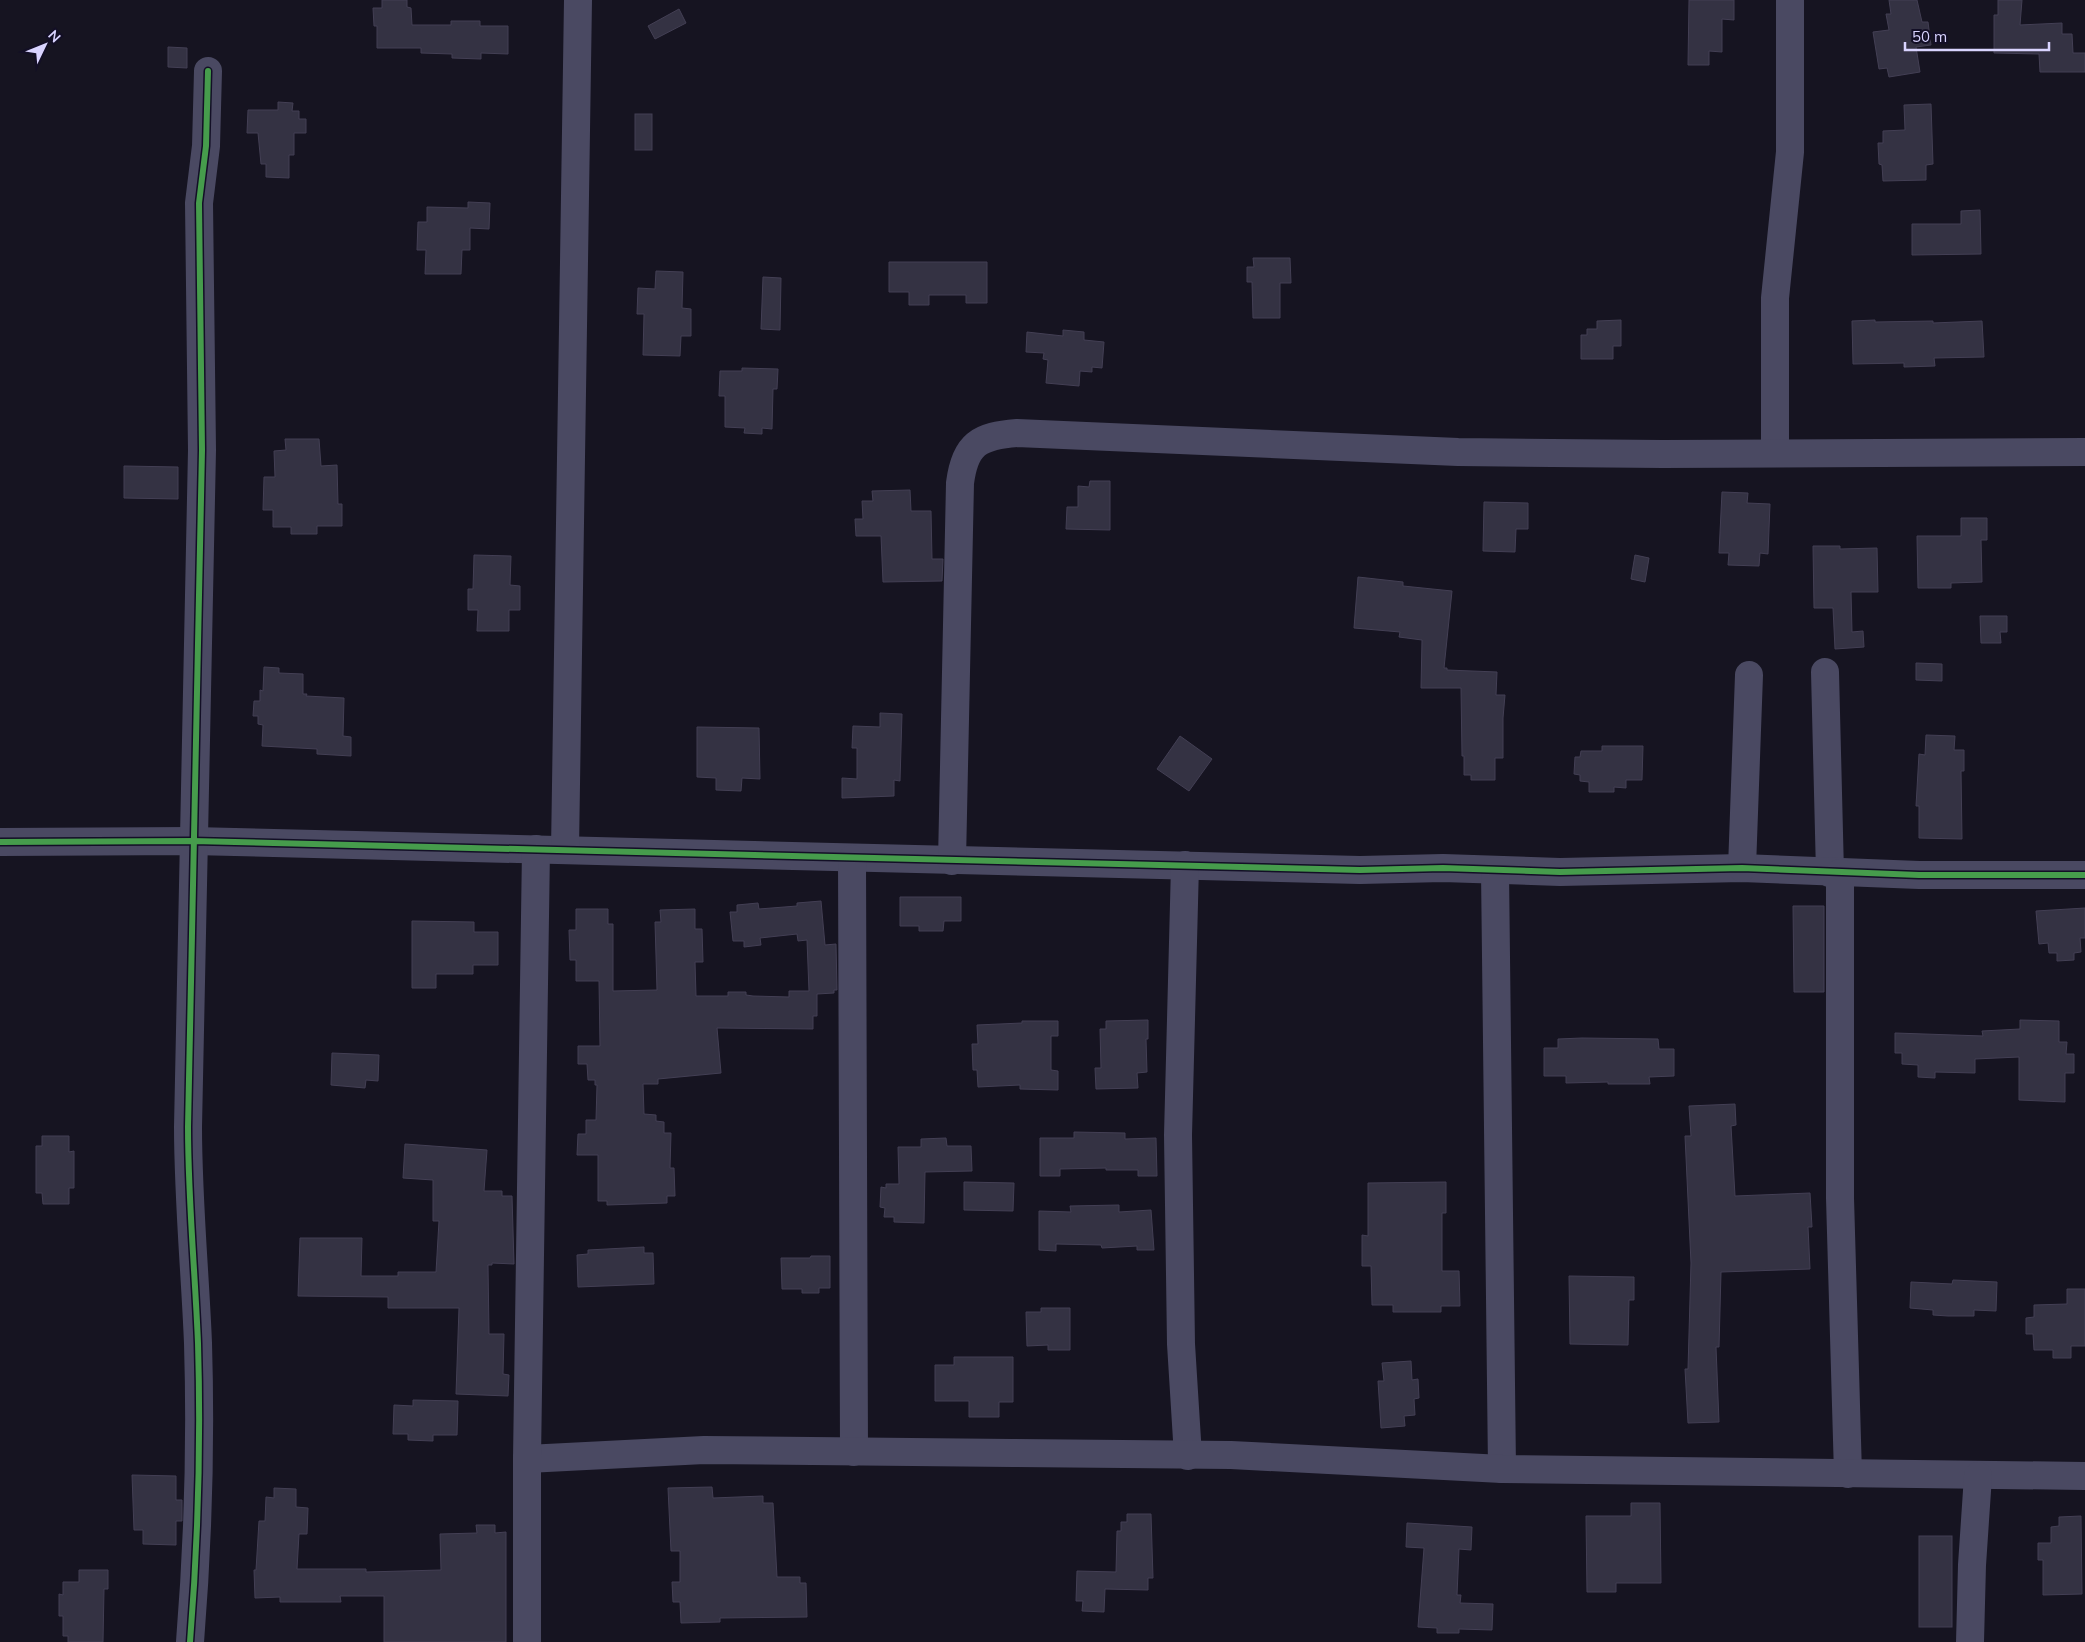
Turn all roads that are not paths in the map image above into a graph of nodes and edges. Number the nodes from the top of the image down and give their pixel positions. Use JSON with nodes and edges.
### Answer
{"nodes":[{"id":1,"x":578,"y":0,"type":"edge"},
{"id":2,"x":1790,"y":0,"type":"edge"},
{"id":3,"x":208,"y":71,"type":"dead end"},
{"id":4,"x":2085,"y":452,"type":"edge"},
{"id":5,"x":1775,"y":453,"type":"junction"},
{"id":6,"x":1825,"y":672,"type":"dead end"},
{"id":7,"x":1749,"y":675,"type":"dead end"},
{"id":8,"x":0,"y":842,"type":"edge"},
{"id":9,"x":193,"y":842,"type":"junction"},
{"id":10,"x":536,"y":850,"type":"junction"},
{"id":11,"x":565,"y":850,"type":"junction"},
{"id":12,"x":852,"y":859,"type":"junction"},
{"id":13,"x":952,"y":861,"type":"junction"},
{"id":14,"x":1185,"y":865,"type":"junction"},
{"id":15,"x":1742,"y":868,"type":"junction"},
{"id":16,"x":1495,"y":871,"type":"junction"},
{"id":17,"x":1835,"y":872,"type":"junction"},
{"id":18,"x":2085,"y":875,"type":"edge"},
{"id":19,"x":854,"y":1452,"type":"junction"},
{"id":20,"x":1188,"y":1456,"type":"junction"},
{"id":21,"x":527,"y":1459,"type":"junction"},
{"id":22,"x":1502,"y":1469,"type":"junction"},
{"id":23,"x":1848,"y":1474,"type":"junction"},
{"id":24,"x":1978,"y":1476,"type":"junction"},
{"id":25,"x":2085,"y":1476,"type":"edge"},
{"id":26,"x":190,"y":1642,"type":"edge"},
{"id":27,"x":527,"y":1642,"type":"edge"},
{"id":28,"x":1970,"y":1642,"type":"edge"}],
"edges":[{"from":1,"to":11,"type":"street"},
{"from":2,"to":5,"type":"street"},
{"from":3,"to":9,"type":"street"},
{"from":4,"to":5,"type":"street"},
{"from":5,"to":13,"type":"street"},
{"from":6,"to":17,"type":"street"},
{"from":7,"to":15,"type":"street"},
{"from":8,"to":9,"type":"street"},
{"from":9,"to":10,"type":"street"},
{"from":9,"to":26,"type":"street"},
{"from":10,"to":11,"type":"street"},
{"from":10,"to":21,"type":"street"},
{"from":11,"to":12,"type":"street"},
{"from":12,"to":13,"type":"street"},
{"from":12,"to":19,"type":"street"},
{"from":13,"to":14,"type":"street"},
{"from":14,"to":16,"type":"street"},
{"from":14,"to":20,"type":"street"},
{"from":15,"to":16,"type":"street"},
{"from":15,"to":17,"type":"street"},
{"from":16,"to":22,"type":"street"},
{"from":17,"to":18,"type":"street"},
{"from":17,"to":23,"type":"street"},
{"from":19,"to":20,"type":"street"},
{"from":19,"to":21,"type":"street"},
{"from":20,"to":22,"type":"street"},
{"from":21,"to":27,"type":"street"},
{"from":22,"to":23,"type":"street"},
{"from":23,"to":24,"type":"street"},
{"from":24,"to":25,"type":"street"},
{"from":24,"to":28,"type":"street"}]}
